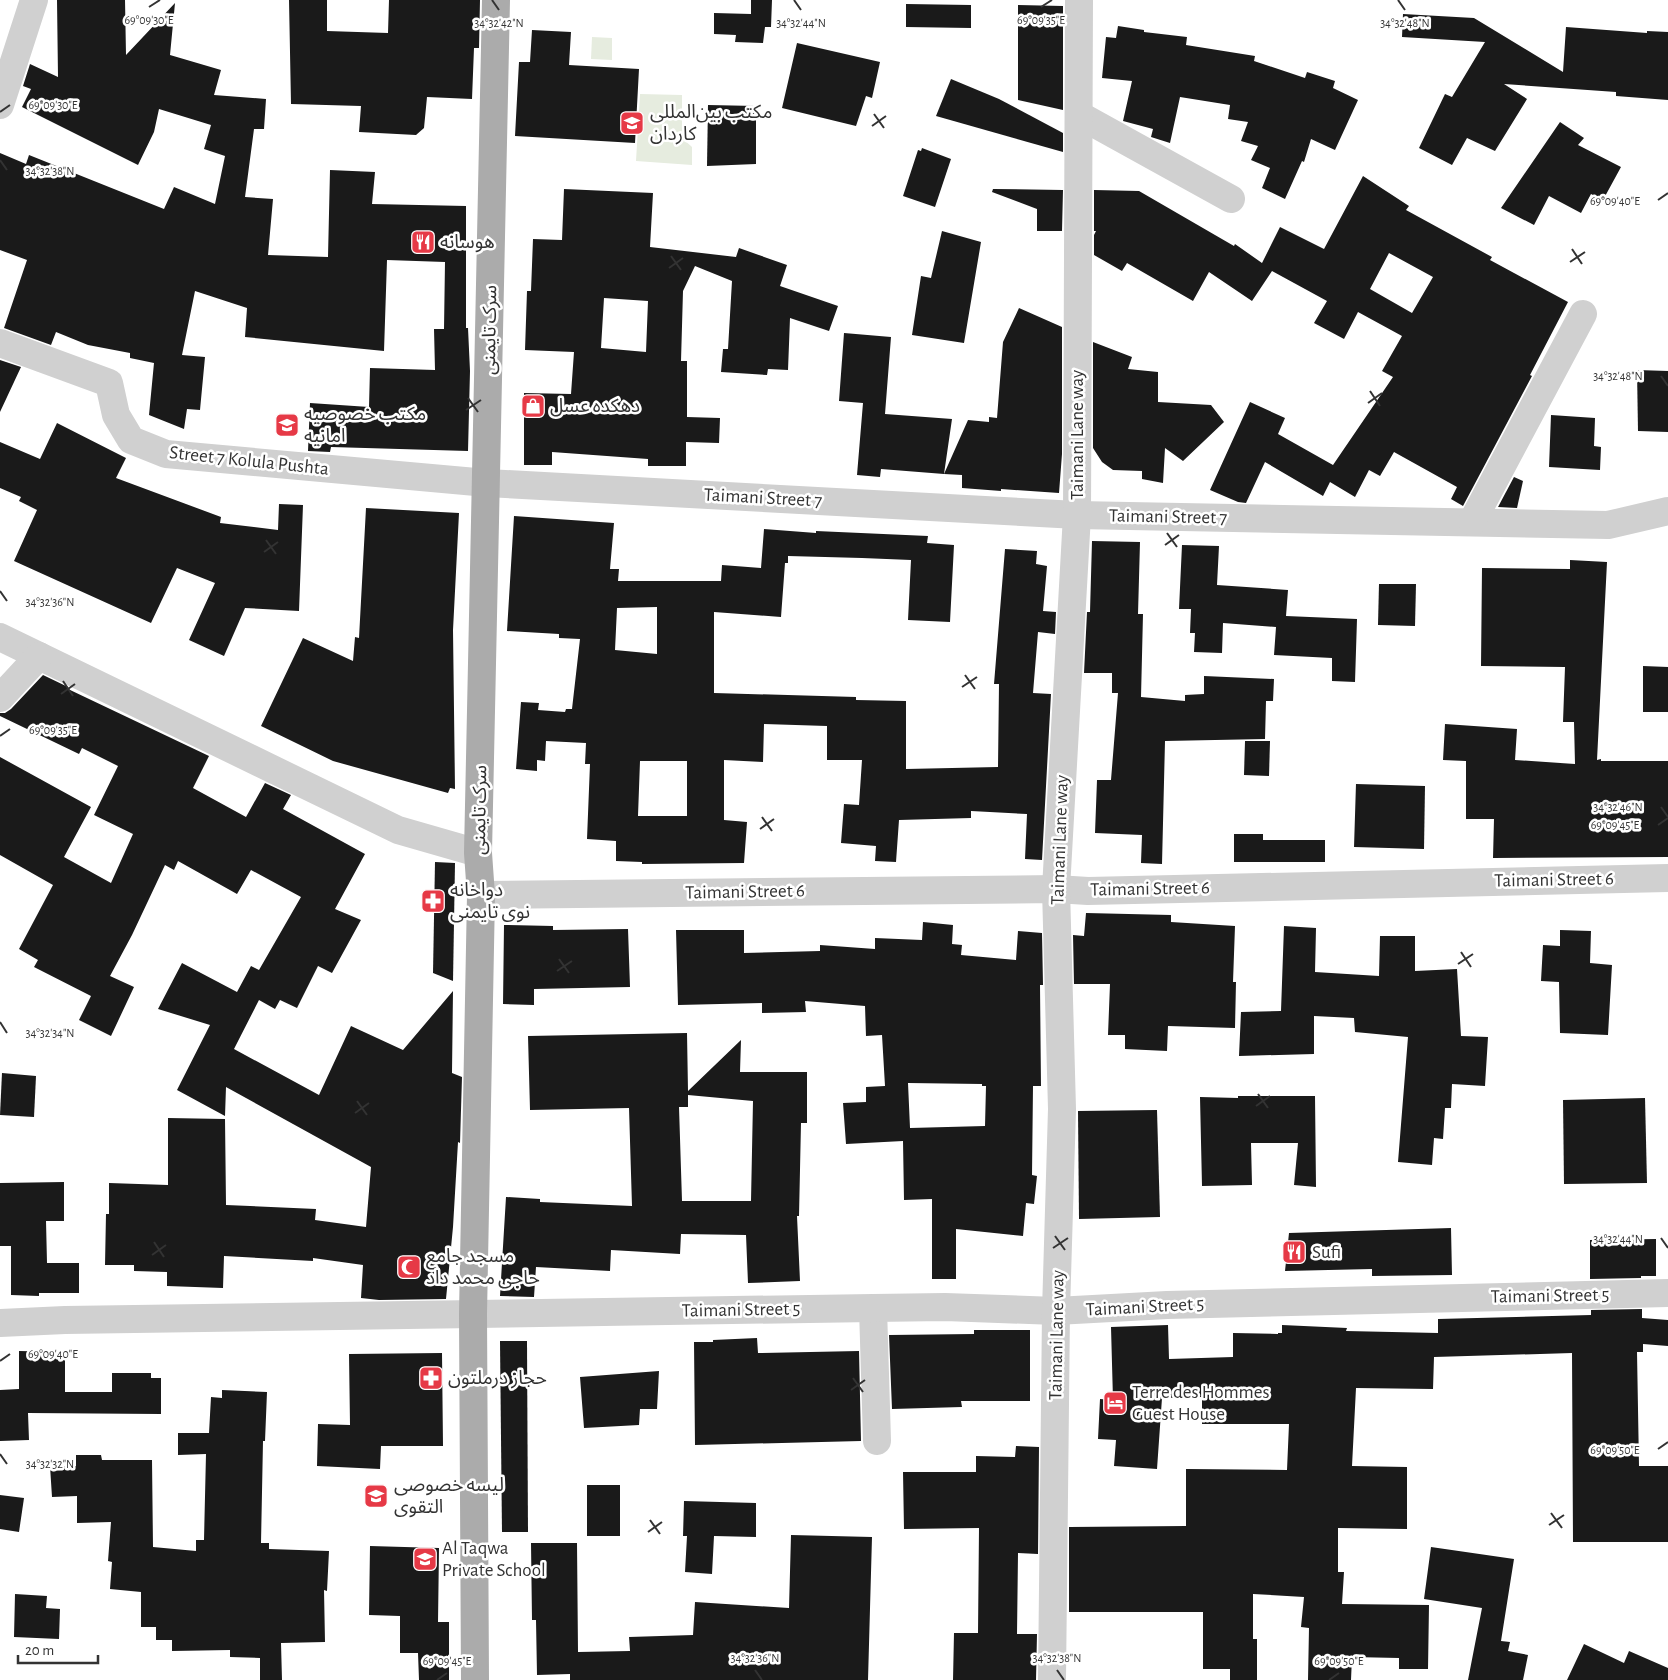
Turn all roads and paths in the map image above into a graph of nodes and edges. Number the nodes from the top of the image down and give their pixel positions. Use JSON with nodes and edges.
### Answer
{"nodes":[{"id":1,"x":34,"y":0,"type":"edge"},
{"id":2,"x":496,"y":0,"type":"edge"},
{"id":3,"x":1079,"y":0,"type":"edge"},
{"id":4,"x":0,"y":105,"type":"edge"},
{"id":5,"x":1079,"y":115,"type":"junction"},
{"id":6,"x":1231,"y":199,"type":"dead end"},
{"id":7,"x":1583,"y":314,"type":"dead end"},
{"id":8,"x":0,"y":343,"type":"edge"},
{"id":9,"x":487,"y":484,"type":"junction"},
{"id":10,"x":1668,"y":511,"type":"edge"},
{"id":11,"x":1077,"y":515,"type":"junction"},
{"id":12,"x":1472,"y":522,"type":"junction"},
{"id":13,"x":0,"y":637,"type":"edge"},
{"id":14,"x":39,"y":656,"type":"junction"},
{"id":15,"x":0,"y":698,"type":"edge"},
{"id":16,"x":478,"y":853,"type":"junction"},
{"id":17,"x":1668,"y":878,"type":"edge"},
{"id":18,"x":1056,"y":889,"type":"junction"},
{"id":19,"x":481,"y":895,"type":"junction"},
{"id":20,"x":1668,"y":1293,"type":"edge"},
{"id":21,"x":872,"y":1308,"type":"junction"},
{"id":22,"x":1056,"y":1311,"type":"junction"},
{"id":23,"x":473,"y":1314,"type":"junction"},
{"id":24,"x":0,"y":1324,"type":"edge"},
{"id":25,"x":877,"y":1441,"type":"dead end"},
{"id":26,"x":475,"y":1680,"type":"edge"},
{"id":27,"x":1052,"y":1680,"type":"edge"}],
"edges":[{"from":1,"to":4,"type":"street"},
{"from":2,"to":9,"type":"main road","name":"سرک تایمنی"},
{"from":3,"to":5,"type":"street","name":"Taimani Lane way"},
{"from":5,"to":6,"type":"street"},
{"from":5,"to":11,"type":"street","name":"Taimani Lane way"},
{"from":7,"to":12,"type":"street"},
{"from":8,"to":9,"type":"street","name":"Street 7 Kolula Pushta"},
{"from":9,"to":11,"type":"street","name":"Taimani Street 7"},
{"from":9,"to":16,"type":"main road","name":"سرک تایمنی"},
{"from":10,"to":12,"type":"street","name":"Taimani Street 7"},
{"from":11,"to":12,"type":"street","name":"Taimani Street 7"},
{"from":11,"to":18,"type":"street","name":"Taimani Lane way"},
{"from":13,"to":14,"type":"street"},
{"from":14,"to":15,"type":"street"},
{"from":14,"to":16,"type":"street"},
{"from":16,"to":19,"type":"main road","name":"سرک تایمنی"},
{"from":17,"to":18,"type":"street","name":"Taimani Street 6"},
{"from":18,"to":19,"type":"street","name":"Taimani Street 6"},
{"from":18,"to":22,"type":"street","name":"Taimani Lane way"},
{"from":19,"to":23,"type":"main road","name":"سرک تایمنی"},
{"from":20,"to":22,"type":"street","name":"Taimani Street 5"},
{"from":21,"to":22,"type":"street","name":"Taimani Street 5"},
{"from":21,"to":23,"type":"street","name":"Taimani Street 5"},
{"from":21,"to":25,"type":"street"},
{"from":22,"to":27,"type":"street","name":"Taimani Lane way"},
{"from":23,"to":24,"type":"street","name":"Taimani Street 5"},
{"from":23,"to":26,"type":"main road","name":"سرک تایمنی"}]}
